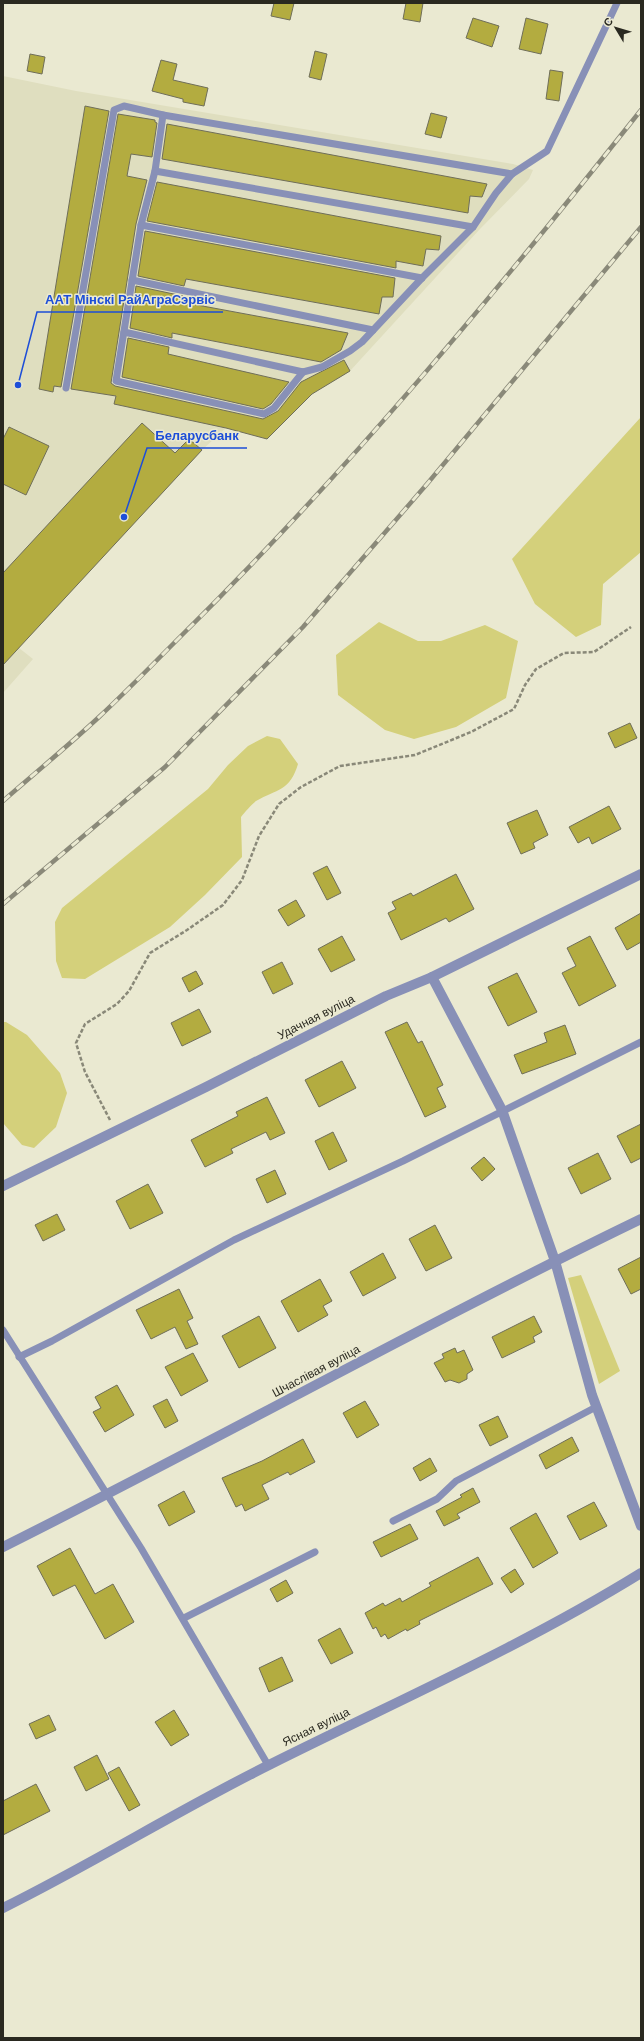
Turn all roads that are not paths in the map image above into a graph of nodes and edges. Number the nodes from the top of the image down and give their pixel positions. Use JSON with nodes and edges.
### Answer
{"nodes":[{"id":1,"x":617,"y":3,"type":"edge"},
{"id":2,"x":163,"y":115,"type":"junction"},
{"id":3,"x":155,"y":171,"type":"junction"},
{"id":4,"x":512,"y":174,"type":"junction"},
{"id":5,"x":141,"y":225,"type":"junction"},
{"id":6,"x":473,"y":227,"type":"junction"},
{"id":7,"x":422,"y":278,"type":"junction"},
{"id":8,"x":132,"y":280,"type":"junction"},
{"id":9,"x":373,"y":330,"type":"junction"},
{"id":10,"x":124,"y":332,"type":"junction"},
{"id":11,"x":303,"y":372,"type":"junction"},
{"id":12,"x":66,"y":388,"type":"dead end"},
{"id":13,"x":641,"y":874,"type":"edge"},
{"id":14,"x":432,"y":977,"type":"junction"},
{"id":15,"x":641,"y":1042,"type":"edge"},
{"id":16,"x":502,"y":1110,"type":"junction"},
{"id":17,"x":3,"y":1186,"type":"edge"},
{"id":18,"x":641,"y":1219,"type":"edge"},
{"id":19,"x":554,"y":1261,"type":"junction"},
{"id":20,"x":3,"y":1330,"type":"edge"},
{"id":21,"x":19,"y":1357,"type":"junction"},
{"id":22,"x":596,"y":1407,"type":"junction"},
{"id":23,"x":107,"y":1495,"type":"junction"},
{"id":24,"x":393,"y":1521,"type":"dead end"},
{"id":25,"x":641,"y":1526,"type":"edge"},
{"id":26,"x":3,"y":1547,"type":"edge"},
{"id":27,"x":315,"y":1552,"type":"dead end"},
{"id":28,"x":641,"y":1573,"type":"edge"},
{"id":29,"x":184,"y":1618,"type":"junction"},
{"id":30,"x":268,"y":1765,"type":"junction"},
{"id":31,"x":3,"y":1908,"type":"edge"}],
"edges":[{"from":1,"to":4,"type":"lane"},
{"from":2,"to":3,"type":"lane"},
{"from":2,"to":4,"type":"lane"},
{"from":2,"to":12,"type":"lane"},
{"from":3,"to":5,"type":"lane"},
{"from":3,"to":6,"type":"lane"},
{"from":4,"to":6,"type":"lane"},
{"from":5,"to":7,"type":"lane"},
{"from":5,"to":8,"type":"lane"},
{"from":6,"to":7,"type":"lane"},
{"from":7,"to":9,"type":"lane"},
{"from":8,"to":9,"type":"lane"},
{"from":8,"to":10,"type":"lane"},
{"from":9,"to":11,"type":"lane"},
{"from":10,"to":11,"type":"lane"},
{"from":10,"to":11,"type":"lane"},
{"from":13,"to":14,"type":"street","name":"Удачная вуліца"},
{"from":14,"to":16,"type":"street"},
{"from":14,"to":17,"type":"street","name":"Удачная вуліца"},
{"from":15,"to":16,"type":"lane"},
{"from":16,"to":19,"type":"street"},
{"from":16,"to":21,"type":"lane"},
{"from":18,"to":19,"type":"street","name":"Шчаслівая вуліца"},
{"from":19,"to":22,"type":"street"},
{"from":19,"to":23,"type":"street","name":"Шчаслівая вуліца"},
{"from":20,"to":21,"type":"lane"},
{"from":21,"to":23,"type":"lane"},
{"from":22,"to":24,"type":"lane"},
{"from":22,"to":25,"type":"street"},
{"from":23,"to":26,"type":"street","name":"Шчаслівая вуліца"},
{"from":23,"to":29,"type":"lane"},
{"from":27,"to":29,"type":"lane"},
{"from":28,"to":30,"type":"street","name":"Ясная вуліца"},
{"from":29,"to":30,"type":"lane"},
{"from":30,"to":31,"type":"street","name":"Ясная вуліца"}]}
